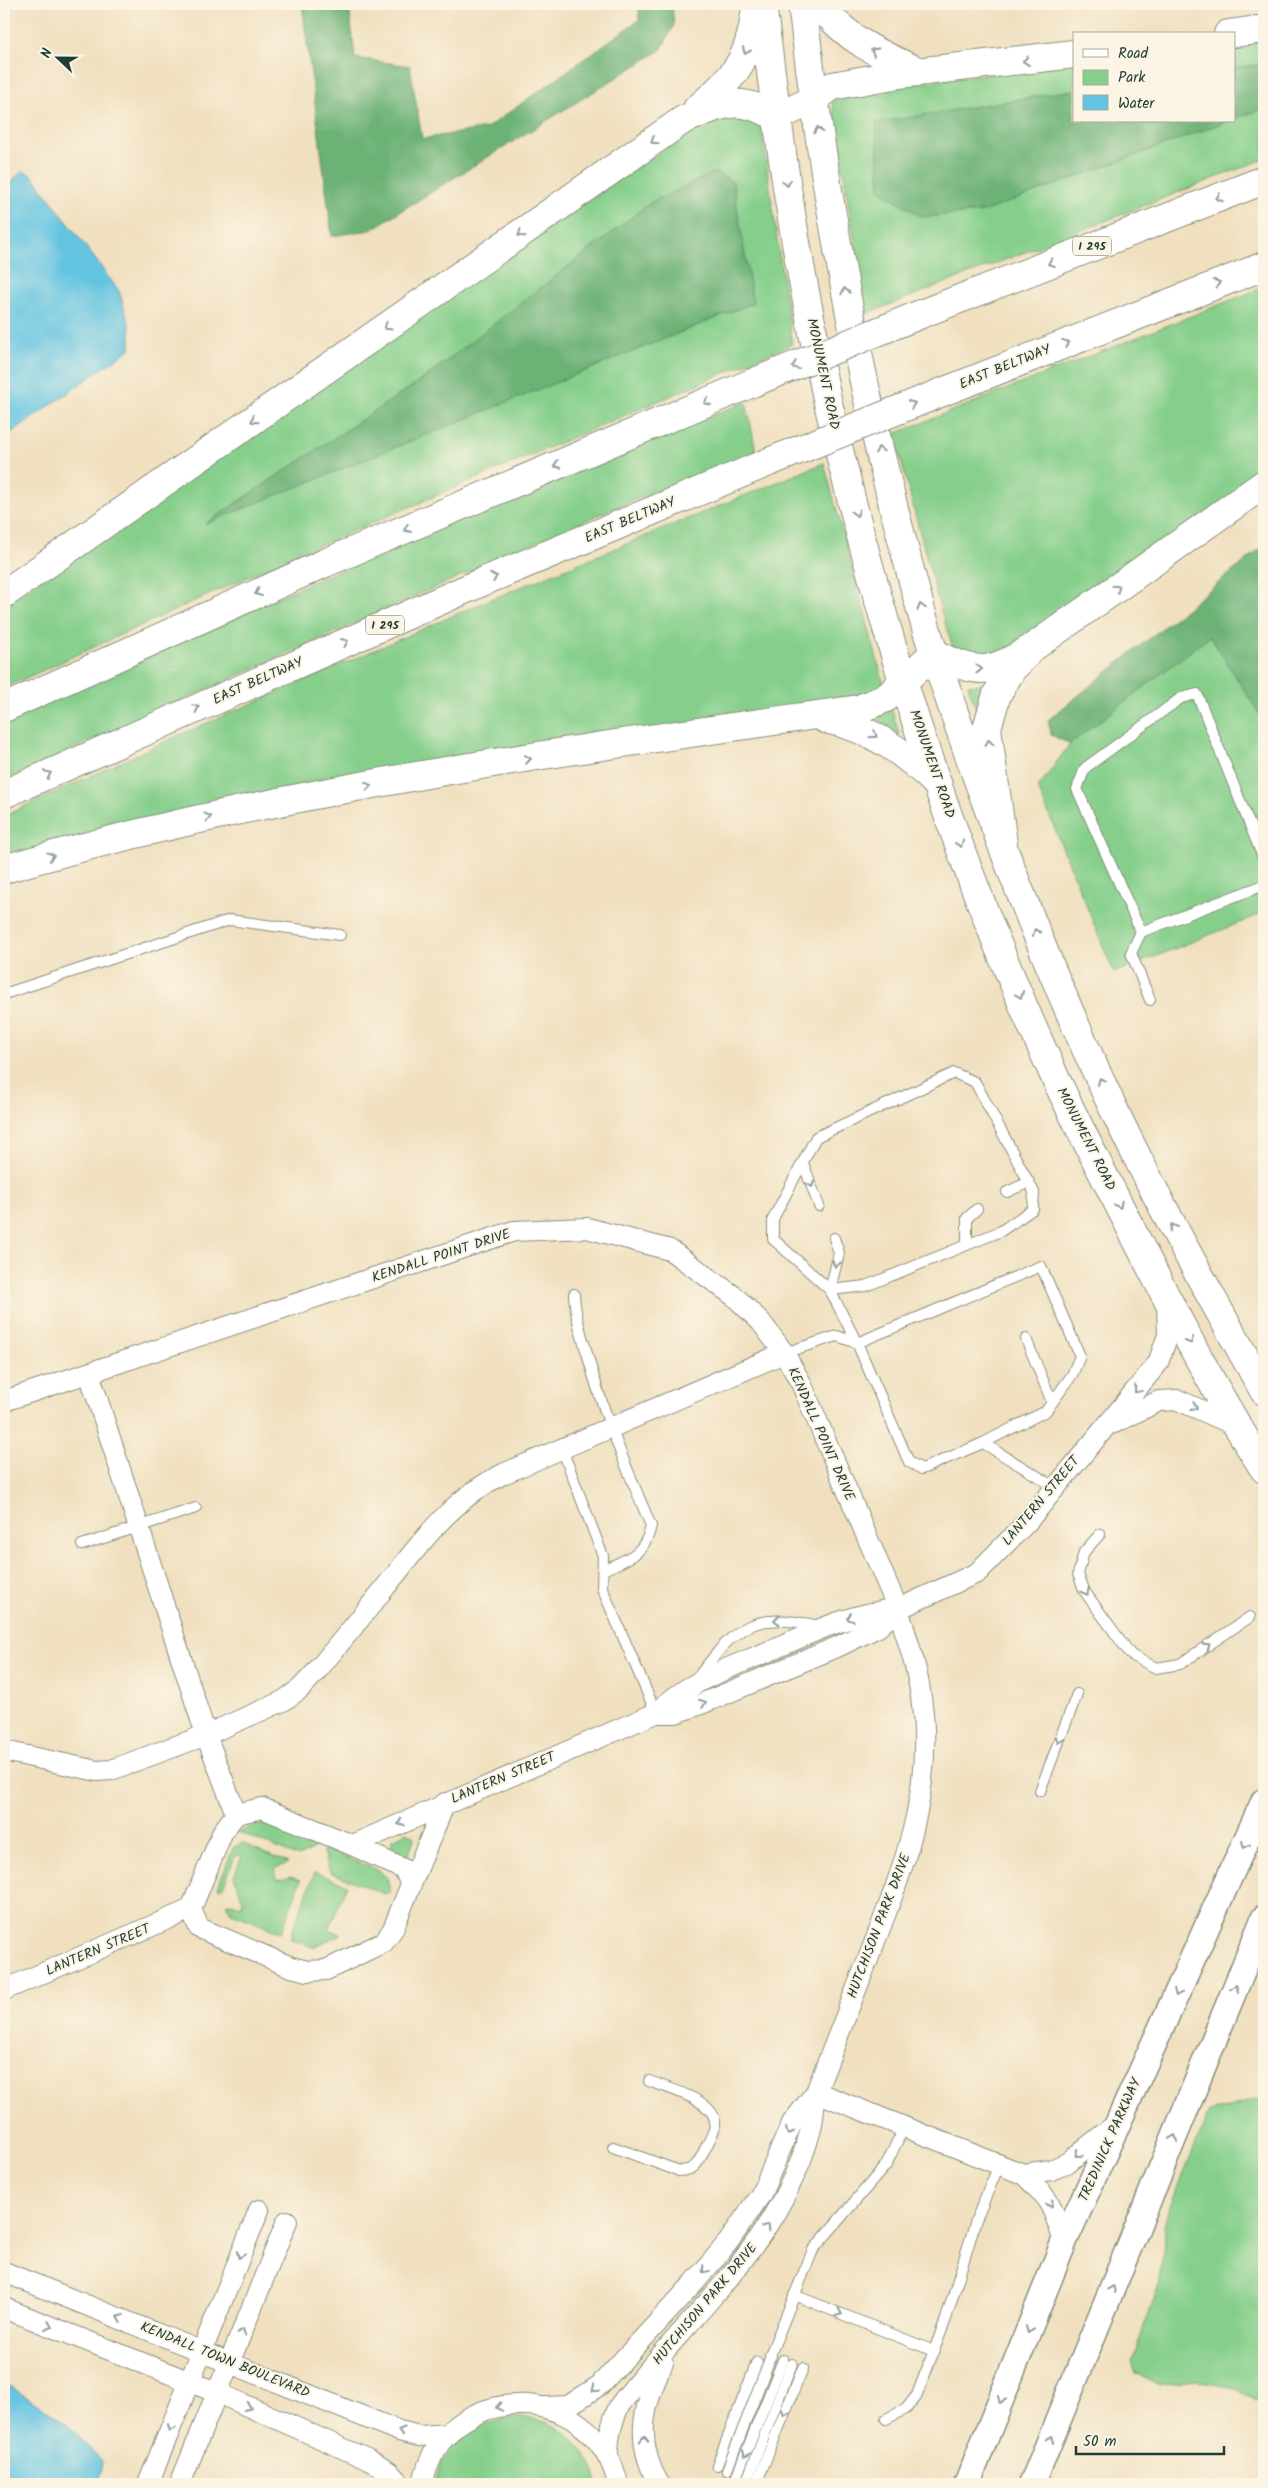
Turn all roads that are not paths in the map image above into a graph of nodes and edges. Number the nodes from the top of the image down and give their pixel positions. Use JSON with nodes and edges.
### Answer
{"nodes":[{"id":1,"x":756,"y":4,"type":"edge"},
{"id":2,"x":762,"y":4,"type":"edge"},
{"id":3,"x":802,"y":4,"type":"edge"},
{"id":4,"x":818,"y":4,"type":"edge"},
{"id":5,"x":1264,"y":29,"type":"edge"},
{"id":6,"x":1236,"y":33,"type":"edge"},
{"id":7,"x":1073,"y":54,"type":"edge"},
{"id":8,"x":918,"y":71,"type":"junction"},
{"id":9,"x":814,"y":100,"type":"junction"},
{"id":10,"x":777,"y":117,"type":"junction"},
{"id":11,"x":683,"y":120,"type":"junction"},
{"id":12,"x":1264,"y":180,"type":"edge"},
{"id":13,"x":1264,"y":266,"type":"edge"},
{"id":14,"x":1264,"y":484,"type":"edge"},
{"id":15,"x":4,"y":594,"type":"edge"},
{"id":16,"x":1032,"y":648,"type":"junction"},
{"id":17,"x":934,"y":654,"type":"junction"},
{"id":18,"x":904,"y":682,"type":"junction"},
{"id":19,"x":4,"y":708,"type":"edge"},
{"id":20,"x":812,"y":716,"type":"junction"},
{"id":21,"x":938,"y":785,"type":"junction"},
{"id":22,"x":4,"y":794,"type":"edge"},
{"id":23,"x":1003,"y":844,"type":"junction"},
{"id":24,"x":1264,"y":860,"type":"edge"},
{"id":25,"x":4,"y":870,"type":"edge"},
{"id":26,"x":1264,"y":885,"type":"edge"},
{"id":27,"x":1141,"y":932,"type":"junction"},
{"id":28,"x":340,"y":935,"type":"dead end"},
{"id":29,"x":4,"y":994,"type":"edge"},
{"id":30,"x":1150,"y":1000,"type":"dead end"},
{"id":31,"x":803,"y":1163,"type":"junction"},
{"id":32,"x":1029,"y":1182,"type":"junction"},
{"id":33,"x":1008,"y":1192,"type":"dead end"},
{"id":34,"x":819,"y":1206,"type":"dead end"},
{"id":35,"x":977,"y":1209,"type":"dead end"},
{"id":36,"x":834,"y":1238,"type":"dead end"},
{"id":37,"x":966,"y":1245,"type":"junction"},
{"id":38,"x":830,"y":1290,"type":"junction"},
{"id":39,"x":574,"y":1294,"type":"dead end"},
{"id":40,"x":1166,"y":1298,"type":"junction"},
{"id":41,"x":1026,"y":1339,"type":"dead end"},
{"id":42,"x":857,"y":1343,"type":"junction"},
{"id":43,"x":784,"y":1353,"type":"junction"},
{"id":44,"x":89,"y":1373,"type":"junction"},
{"id":45,"x":1264,"y":1391,"type":"edge"},
{"id":46,"x":4,"y":1400,"type":"edge"},
{"id":47,"x":1052,"y":1402,"type":"junction"},
{"id":48,"x":610,"y":1428,"type":"junction"},
{"id":49,"x":1240,"y":1428,"type":"junction"},
{"id":50,"x":1102,"y":1430,"type":"junction"},
{"id":51,"x":983,"y":1443,"type":"junction"},
{"id":52,"x":562,"y":1449,"type":"junction"},
{"id":53,"x":1264,"y":1469,"type":"edge"},
{"id":54,"x":1055,"y":1487,"type":"junction"},
{"id":55,"x":196,"y":1508,"type":"dead end"},
{"id":56,"x":138,"y":1526,"type":"junction"},
{"id":57,"x":1100,"y":1534,"type":"dead end"},
{"id":58,"x":82,"y":1545,"type":"dead end"},
{"id":59,"x":603,"y":1570,"type":"junction"},
{"id":60,"x":898,"y":1609,"type":"junction"},
{"id":61,"x":1250,"y":1616,"type":"dead end"},
{"id":62,"x":825,"y":1627,"type":"junction"},
{"id":63,"x":694,"y":1683,"type":"junction"},
{"id":64,"x":1077,"y":1694,"type":"dead end"},
{"id":65,"x":656,"y":1713,"type":"junction"},
{"id":66,"x":206,"y":1735,"type":"junction"},
{"id":67,"x":4,"y":1751,"type":"edge"},
{"id":68,"x":1040,"y":1791,"type":"dead end"},
{"id":69,"x":1264,"y":1801,"type":"edge"},
{"id":70,"x":445,"y":1803,"type":"junction"},
{"id":71,"x":236,"y":1814,"type":"junction"},
{"id":72,"x":352,"y":1845,"type":"junction"},
{"id":73,"x":410,"y":1887,"type":"junction"},
{"id":74,"x":192,"y":1909,"type":"junction"},
{"id":75,"x":1264,"y":1918,"type":"edge"},
{"id":76,"x":4,"y":1990,"type":"edge"},
{"id":77,"x":648,"y":2081,"type":"dead end"},
{"id":78,"x":816,"y":2092,"type":"junction"},
{"id":79,"x":1116,"y":2124,"type":"junction"},
{"id":80,"x":904,"y":2127,"type":"junction"},
{"id":81,"x":613,"y":2147,"type":"dead end"},
{"id":82,"x":999,"y":2165,"type":"junction"},
{"id":83,"x":1023,"y":2174,"type":"junction"},
{"id":84,"x":258,"y":2210,"type":"dead end"},
{"id":85,"x":287,"y":2221,"type":"dead end"},
{"id":86,"x":1064,"y":2242,"type":"junction"},
{"id":87,"x":4,"y":2272,"type":"edge"},
{"id":88,"x":794,"y":2296,"type":"junction"},
{"id":89,"x":4,"y":2308,"type":"edge"},
{"id":90,"x":671,"y":2347,"type":"junction"},
{"id":91,"x":203,"y":2351,"type":"junction"},
{"id":92,"x":934,"y":2351,"type":"junction"},
{"id":93,"x":230,"y":2362,"type":"junction"},
{"id":94,"x":757,"y":2362,"type":"dead end"},
{"id":95,"x":787,"y":2362,"type":"dead end"},
{"id":96,"x":803,"y":2368,"type":"dead end"},
{"id":97,"x":189,"y":2383,"type":"junction"},
{"id":98,"x":218,"y":2394,"type":"junction"},
{"id":99,"x":547,"y":2407,"type":"junction"},
{"id":100,"x":886,"y":2419,"type":"dead end"},
{"id":101,"x":449,"y":2434,"type":"junction"},
{"id":102,"x":608,"y":2455,"type":"junction"},
{"id":103,"x":717,"y":2465,"type":"dead end"},
{"id":104,"x":728,"y":2470,"type":"dead end"},
{"id":105,"x":747,"y":2480,"type":"edge"},
{"id":106,"x":148,"y":2484,"type":"edge"},
{"id":107,"x":180,"y":2484,"type":"edge"},
{"id":108,"x":400,"y":2484,"type":"edge"},
{"id":109,"x":423,"y":2484,"type":"edge"},
{"id":110,"x":618,"y":2484,"type":"edge"},
{"id":111,"x":659,"y":2484,"type":"edge"},
{"id":112,"x":967,"y":2484,"type":"edge"},
{"id":113,"x":1032,"y":2484,"type":"edge"}],
"edges":[{"from":1,"to":11,"type":"main road","one_way":true},
{"from":2,"to":10,"type":"main road","name":"MONUMENT ROAD"},
{"from":3,"to":9,"type":"main road"},
{"from":8,"to":4,"type":"main road","one_way":true},
{"from":5,"to":6,"type":"main road"},
{"from":7,"to":8,"type":"main road","one_way":true},
{"from":8,"to":9,"type":"main road"},
{"from":9,"to":10,"type":"main road"},
{"from":17,"to":9,"type":"main road","one_way":true},
{"from":10,"to":11,"type":"main road"},
{"from":10,"to":18,"type":"main road","name":"MONUMENT ROAD","one_way":true},
{"from":11,"to":15,"type":"main road","one_way":true},
{"from":12,"to":19,"type":"main road","number":"I 295","one_way":true,"bridge":true},
{"from":22,"to":13,"type":"main road","name":"EAST BELTWAY","number":"I 295","one_way":true,"bridge":true},
{"from":16,"to":14,"type":"main road","one_way":true},
{"from":17,"to":16,"type":"main road","one_way":true},
{"from":23,"to":16,"type":"main road","one_way":true},
{"from":17,"to":18,"type":"main road"},
{"from":17,"to":23,"type":"main road"},
{"from":18,"to":20,"type":"main road"},
{"from":18,"to":21,"type":"main road","name":"MONUMENT ROAD"},
{"from":20,"to":21,"type":"main road","one_way":true},
{"from":25,"to":20,"type":"main road","one_way":true},
{"from":21,"to":40,"type":"main road","name":"MONUMENT ROAD","one_way":true},
{"from":45,"to":23,"type":"main road","one_way":true},
{"from":24,"to":27,"type":"lane"},
{"from":26,"to":27,"type":"lane"},
{"from":27,"to":30,"type":"lane"},
{"from":28,"to":29,"type":"lane"},
{"from":31,"to":32,"type":"lane"},
{"from":31,"to":34,"type":"lane","one_way":true},
{"from":31,"to":38,"type":"lane"},
{"from":32,"to":33,"type":"lane"},
{"from":32,"to":37,"type":"lane"},
{"from":35,"to":37,"type":"lane"},
{"from":36,"to":38,"type":"lane","one_way":true},
{"from":37,"to":38,"type":"lane"},
{"from":38,"to":42,"type":"lane"},
{"from":39,"to":48,"type":"lane"},
{"from":40,"to":49,"type":"main road","name":"MONUMENT ROAD","one_way":true},
{"from":40,"to":50,"type":"street","name":"LANTERN STREET","one_way":true},
{"from":41,"to":47,"type":"lane"},
{"from":42,"to":43,"type":"lane"},
{"from":42,"to":47,"type":"lane"},
{"from":42,"to":51,"type":"lane"},
{"from":43,"to":44,"type":"street","name":"KENDALL POINT DRIVE"},
{"from":43,"to":48,"type":"street"},
{"from":43,"to":60,"type":"street","name":"KENDALL POINT DRIVE"},
{"from":44,"to":46,"type":"street","name":"KENDALL POINT DRIVE"},
{"from":44,"to":56,"type":"street"},
{"from":47,"to":51,"type":"lane"},
{"from":48,"to":52,"type":"street"},
{"from":48,"to":59,"type":"lane"},
{"from":50,"to":49,"type":"street","one_way":true},
{"from":49,"to":53,"type":"main road","name":"MONUMENT ROAD"},
{"from":50,"to":54,"type":"street","name":"LANTERN STREET"},
{"from":51,"to":54,"type":"lane"},
{"from":52,"to":59,"type":"lane"},
{"from":52,"to":66,"type":"street"},
{"from":54,"to":60,"type":"street","name":"LANTERN STREET"},
{"from":55,"to":56,"type":"lane"},
{"from":56,"to":58,"type":"lane"},
{"from":56,"to":66,"type":"street"},
{"from":57,"to":61,"type":"lane","one_way":true},
{"from":59,"to":65,"type":"lane"},
{"from":60,"to":62,"type":"street","name":"LANTERN STREET","one_way":true},
{"from":65,"to":60,"type":"street","name":"LANTERN STREET","one_way":true},
{"from":60,"to":78,"type":"street","name":"HUTCHISON PARK DRIVE"},
{"from":62,"to":63,"type":"street","name":"LANTERN STREET"},
{"from":62,"to":63,"type":"lane","one_way":true},
{"from":63,"to":65,"type":"street","name":"LANTERN STREET"},
{"from":64,"to":68,"type":"lane","one_way":true},
{"from":65,"to":70,"type":"street","name":"LANTERN STREET"},
{"from":66,"to":67,"type":"street"},
{"from":66,"to":71,"type":"street"},
{"from":69,"to":79,"type":"street","name":"TREDINICK PARKWAY","one_way":true},
{"from":70,"to":72,"type":"street","name":"LANTERN STREET","one_way":true},
{"from":70,"to":73,"type":"street"},
{"from":71,"to":72,"type":"street"},
{"from":71,"to":74,"type":"street"},
{"from":72,"to":73,"type":"street"},
{"from":73,"to":74,"type":"street"},
{"from":74,"to":76,"type":"street","name":"LANTERN STREET"},
{"from":113,"to":75,"type":"street","one_way":true},
{"from":77,"to":81,"type":"lane"},
{"from":78,"to":80,"type":"street"},
{"from":90,"to":78,"type":"street","name":"HUTCHISON PARK DRIVE","one_way":true},
{"from":78,"to":99,"type":"street","name":"HUTCHISON PARK DRIVE","one_way":true},
{"from":79,"to":83,"type":"street","one_way":true},
{"from":79,"to":86,"type":"street","name":"TREDINICK PARKWAY"},
{"from":80,"to":82,"type":"street"},
{"from":80,"to":88,"type":"lane"},
{"from":82,"to":83,"type":"street"},
{"from":82,"to":92,"type":"lane"},
{"from":83,"to":86,"type":"street","one_way":true},
{"from":84,"to":91,"type":"street","one_way":true},
{"from":93,"to":85,"type":"street","one_way":true},
{"from":86,"to":112,"type":"street","name":"TREDINICK PARKWAY","one_way":true},
{"from":91,"to":87,"type":"street","name":"KENDALL TOWN BOULEVARD","one_way":true},
{"from":88,"to":92,"type":"lane","one_way":true},
{"from":88,"to":104,"type":"lane"},
{"from":89,"to":97,"type":"street","one_way":true},
{"from":90,"to":102,"type":"street","name":"HUTCHISON PARK DRIVE"},
{"from":111,"to":90,"type":"street","one_way":true},
{"from":91,"to":93,"type":"street","name":"KENDALL TOWN BOULEVARD"},
{"from":91,"to":97,"type":"street"},
{"from":92,"to":100,"type":"lane"},
{"from":93,"to":98,"type":"street"},
{"from":101,"to":93,"type":"street","name":"KENDALL TOWN BOULEVARD","one_way":true},
{"from":94,"to":103,"type":"lane"},
{"from":95,"to":105,"type":"lane","one_way":true},
{"from":96,"to":105,"type":"lane","one_way":true},
{"from":97,"to":98,"type":"street"},
{"from":97,"to":106,"type":"street","one_way":true},
{"from":98,"to":107,"type":"street"},
{"from":98,"to":108,"type":"street","one_way":true},
{"from":99,"to":101,"type":"street","one_way":true},
{"from":99,"to":102,"type":"street"},
{"from":101,"to":109,"type":"street"},
{"from":102,"to":110,"type":"street"}]}
